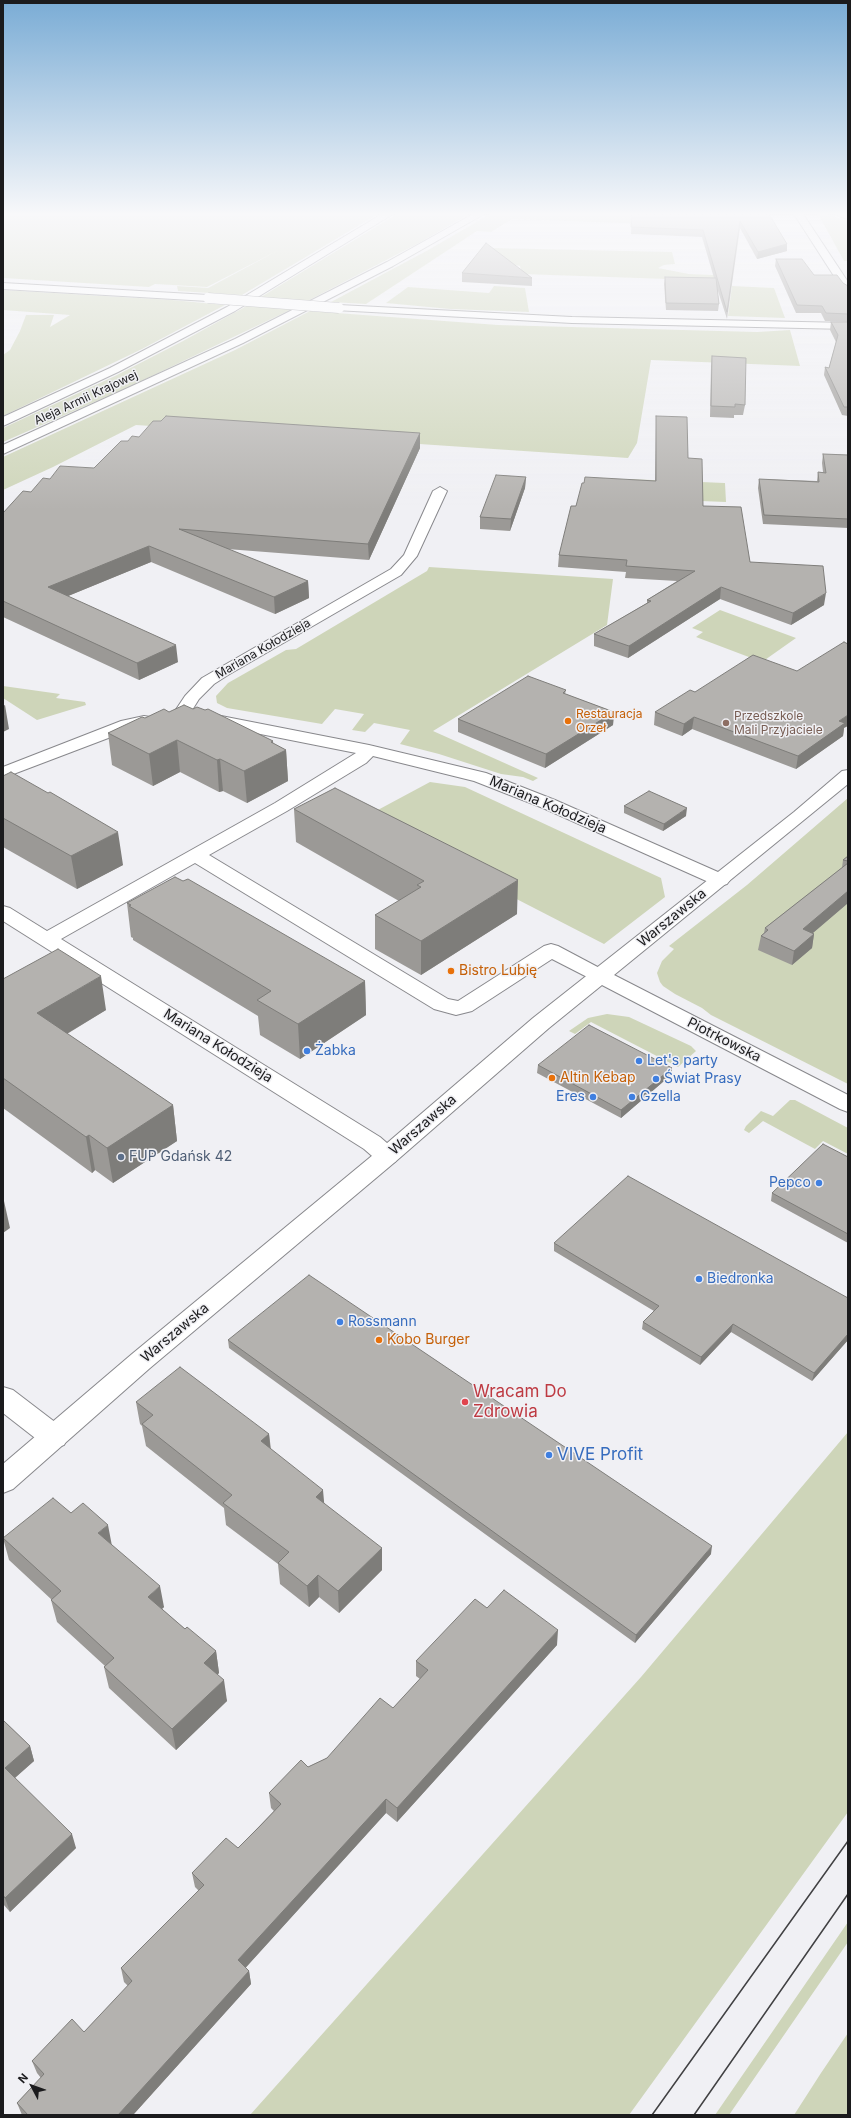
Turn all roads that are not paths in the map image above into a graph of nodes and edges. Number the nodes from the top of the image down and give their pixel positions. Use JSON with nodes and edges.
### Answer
{"nodes":[{"id":1,"x":224,"y":313,"type":"edge"},
{"id":2,"x":295,"y":313,"type":"edge"},
{"id":3,"x":433,"y":313,"type":"edge"},
{"id":4,"x":848,"y":326,"type":"edge"},
{"id":5,"x":3,"y":422,"type":"edge"},
{"id":6,"x":3,"y":450,"type":"edge"},
{"id":7,"x":440,"y":491,"type":"dead end"},
{"id":8,"x":171,"y":714,"type":"junction"},
{"id":9,"x":369,"y":750,"type":"junction"},
{"id":10,"x":3,"y":773,"type":"edge"},
{"id":11,"x":848,"y":775,"type":"edge"},
{"id":12,"x":197,"y":856,"type":"junction"},
{"id":13,"x":720,"y":880,"type":"junction"},
{"id":14,"x":3,"y":912,"type":"edge"},
{"id":15,"x":47,"y":939,"type":"junction"},
{"id":16,"x":600,"y":976,"type":"junction"},
{"id":17,"x":848,"y":1104,"type":"edge"},
{"id":18,"x":387,"y":1156,"type":"junction"},
{"id":19,"x":3,"y":1398,"type":"edge"},
{"id":20,"x":54,"y":1437,"type":"junction"},
{"id":21,"x":3,"y":1481,"type":"edge"}],
"edges":[{"from":1,"to":5,"type":"street","name":"Aleja Armii Krajowej"},
{"from":2,"to":6,"type":"street","name":"Aleja Armii Krajowej"},
{"from":3,"to":4,"type":"street","bridge":true},
{"from":7,"to":8,"type":"street","name":"Mariana Kołodzieja"},
{"from":8,"to":9,"type":"street","name":"Mariana Kołodzieja"},
{"from":8,"to":10,"type":"street","name":"Mariana Kołodzieja"},
{"from":9,"to":12,"type":"street"},
{"from":9,"to":13,"type":"street","name":"Mariana Kołodzieja"},
{"from":11,"to":13,"type":"street","name":"Warszawska"},
{"from":12,"to":15,"type":"street"},
{"from":12,"to":16,"type":"street","name":"Piotrkowska"},
{"from":13,"to":16,"type":"street","name":"Warszawska"},
{"from":14,"to":15,"type":"street","name":"Mariana Kołodzieja"},
{"from":15,"to":18,"type":"street","name":"Mariana Kołodzieja"},
{"from":16,"to":17,"type":"street","name":"Piotrkowska"},
{"from":16,"to":18,"type":"street","name":"Warszawska"},
{"from":18,"to":20,"type":"street","name":"Warszawska"},
{"from":19,"to":20,"type":"street"},
{"from":20,"to":21,"type":"street","name":"Warszawska"}]}
